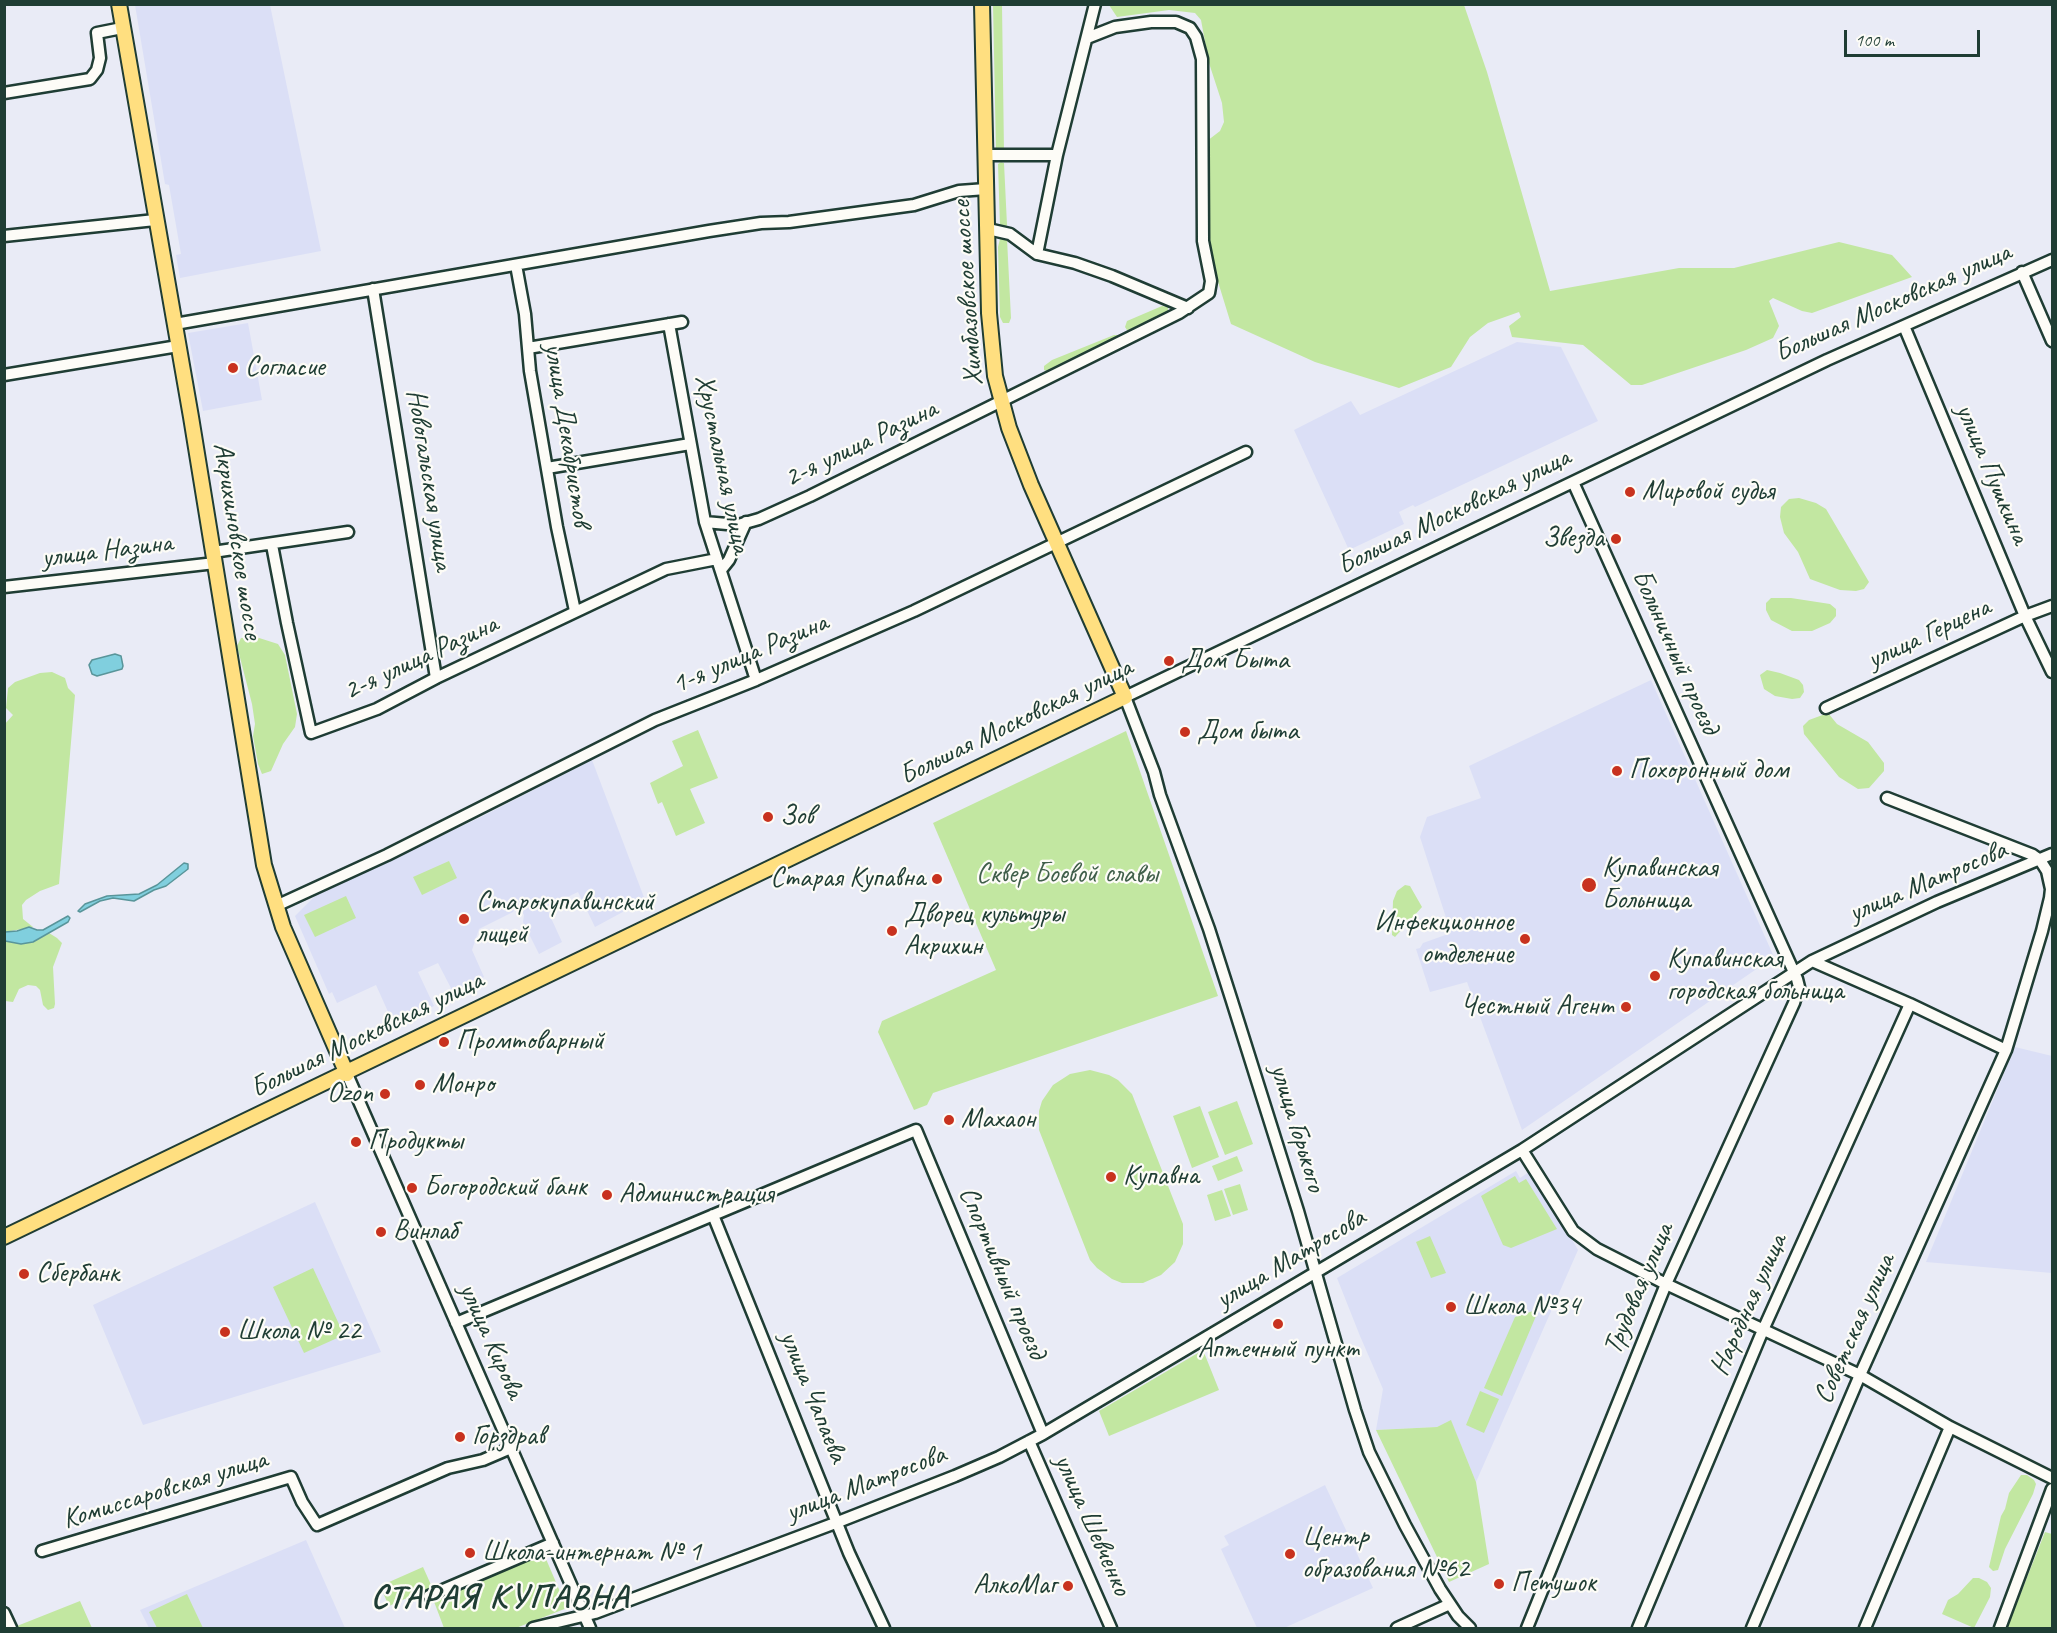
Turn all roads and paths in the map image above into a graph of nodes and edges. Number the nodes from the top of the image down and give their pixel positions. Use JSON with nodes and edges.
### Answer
{"nodes":[{"id":1,"x":118,"y":4,"type":"edge"},
{"id":2,"x":982,"y":4,"type":"edge"},
{"id":3,"x":1095,"y":4,"type":"edge"},
{"id":4,"x":122,"y":28,"type":"junction"},
{"id":5,"x":1087,"y":38,"type":"junction"},
{"id":6,"x":4,"y":93,"type":"edge"},
{"id":7,"x":986,"y":155,"type":"junction"},
{"id":8,"x":1057,"y":155,"type":"junction"},
{"id":9,"x":987,"y":189,"type":"junction"},
{"id":10,"x":155,"y":220,"type":"junction"},
{"id":11,"x":987,"y":229,"type":"junction"},
{"id":12,"x":4,"y":236,"type":"edge"},
{"id":13,"x":1037,"y":254,"type":"junction"},
{"id":14,"x":2052,"y":260,"type":"edge"},
{"id":15,"x":516,"y":265,"type":"junction"},
{"id":16,"x":2022,"y":272,"type":"junction"},
{"id":17,"x":373,"y":289,"type":"junction"},
{"id":18,"x":1188,"y":308,"type":"junction"},
{"id":19,"x":682,"y":322,"type":"dead end"},
{"id":20,"x":175,"y":324,"type":"junction"},
{"id":21,"x":669,"y":324,"type":"junction"},
{"id":22,"x":1904,"y":326,"type":"junction"},
{"id":23,"x":2052,"y":341,"type":"edge"},
{"id":24,"x":178,"y":346,"type":"junction"},
{"id":25,"x":528,"y":348,"type":"junction"},
{"id":26,"x":4,"y":375,"type":"edge"},
{"id":27,"x":1001,"y":401,"type":"junction"},
{"id":28,"x":690,"y":444,"type":"junction"},
{"id":29,"x":1246,"y":452,"type":"dead end"},
{"id":30,"x":547,"y":468,"type":"junction"},
{"id":31,"x":1573,"y":482,"type":"junction"},
{"id":32,"x":705,"y":522,"type":"junction"},
{"id":33,"x":746,"y":522,"type":"junction"},
{"id":34,"x":348,"y":532,"type":"dead end"},
{"id":35,"x":1056,"y":543,"type":"junction"},
{"id":36,"x":272,"y":544,"type":"junction"},
{"id":37,"x":214,"y":557,"type":"junction"},
{"id":38,"x":719,"y":565,"type":"junction"},
{"id":39,"x":4,"y":587,"type":"edge"},
{"id":40,"x":2052,"y":606,"type":"edge"},
{"id":41,"x":575,"y":611,"type":"junction"},
{"id":42,"x":2025,"y":616,"type":"junction"},
{"id":43,"x":2052,"y":672,"type":"edge"},
{"id":44,"x":436,"y":678,"type":"junction"},
{"id":45,"x":756,"y":680,"type":"junction"},
{"id":46,"x":1125,"y":697,"type":"junction"},
{"id":47,"x":1826,"y":708,"type":"dead end"},
{"id":48,"x":1887,"y":798,"type":"dead end"},
{"id":49,"x":2052,"y":854,"type":"edge"},
{"id":50,"x":2040,"y":860,"type":"junction"},
{"id":51,"x":276,"y":906,"type":"junction"},
{"id":52,"x":2047,"y":931,"type":"edge"},
{"id":53,"x":1812,"y":961,"type":"junction"},
{"id":54,"x":1794,"y":973,"type":"junction"},
{"id":55,"x":1910,"y":1004,"type":"junction"},
{"id":56,"x":2006,"y":1050,"type":"junction"},
{"id":57,"x":347,"y":1074,"type":"junction"},
{"id":58,"x":1522,"y":1149,"type":"junction"},
{"id":59,"x":713,"y":1215,"type":"junction"},
{"id":60,"x":4,"y":1238,"type":"edge"},
{"id":61,"x":1315,"y":1273,"type":"junction"},
{"id":62,"x":1666,"y":1284,"type":"junction"},
{"id":63,"x":456,"y":1323,"type":"junction"},
{"id":64,"x":1763,"y":1330,"type":"junction"},
{"id":65,"x":1860,"y":1375,"type":"junction"},
{"id":66,"x":1950,"y":1427,"type":"junction"},
{"id":67,"x":1043,"y":1434,"type":"junction"},
{"id":68,"x":1029,"y":1441,"type":"junction"},
{"id":69,"x":511,"y":1448,"type":"junction"},
{"id":70,"x":2052,"y":1478,"type":"edge"},
{"id":71,"x":2052,"y":1489,"type":"edge"},
{"id":72,"x":838,"y":1522,"type":"junction"},
{"id":73,"x":553,"y":1543,"type":"junction"},
{"id":74,"x":42,"y":1551,"type":"dead end"},
{"id":75,"x":429,"y":1596,"type":"dead end"},
{"id":76,"x":1450,"y":1604,"type":"junction"},
{"id":77,"x":4,"y":1613,"type":"edge"},
{"id":78,"x":585,"y":1616,"type":"junction"},
{"id":79,"x":11,"y":1629,"type":"edge"},
{"id":80,"x":533,"y":1629,"type":"edge"},
{"id":81,"x":590,"y":1629,"type":"edge"},
{"id":82,"x":884,"y":1629,"type":"edge"},
{"id":83,"x":1111,"y":1629,"type":"edge"},
{"id":84,"x":1397,"y":1629,"type":"edge"},
{"id":85,"x":1470,"y":1629,"type":"edge"},
{"id":86,"x":1527,"y":1629,"type":"edge"},
{"id":87,"x":1638,"y":1629,"type":"edge"},
{"id":88,"x":1752,"y":1629,"type":"edge"},
{"id":89,"x":1864,"y":1629,"type":"edge"},
{"id":90,"x":2000,"y":1629,"type":"edge"}],
"edges":[{"from":1,"to":4,"type":"main road","name":"Акрихиновское шоссе"},
{"from":2,"to":7,"type":"main road","name":"Химбазовское шоссе"},
{"from":3,"to":5,"type":"street"},
{"from":4,"to":6,"type":"street"},
{"from":4,"to":10,"type":"main road","name":"Акрихиновское шоссе"},
{"from":5,"to":8,"type":"street"},
{"from":5,"to":18,"type":"street","name":"2-я улица Разина"},
{"from":7,"to":8,"type":"street"},
{"from":7,"to":9,"type":"main road","name":"Химбазовское шоссе"},
{"from":8,"to":13,"type":"street"},
{"from":9,"to":11,"type":"main road","name":"Химбазовское шоссе"},
{"from":9,"to":15,"type":"street"},
{"from":10,"to":12,"type":"street"},
{"from":10,"to":20,"type":"main road","name":"Акрихиновское шоссе"},
{"from":11,"to":13,"type":"street"},
{"from":11,"to":27,"type":"main road","name":"Химбазовское шоссе"},
{"from":13,"to":18,"type":"street"},
{"from":14,"to":16,"type":"street","name":"Большая Московская улица"},
{"from":15,"to":17,"type":"street"},
{"from":15,"to":25,"type":"street","name":"улица Декабристов"},
{"from":16,"to":22,"type":"street","name":"Большая Московская улица"},
{"from":16,"to":23,"type":"street"},
{"from":17,"to":20,"type":"street"},
{"from":17,"to":44,"type":"street","name":"Новогальская улица"},
{"from":18,"to":27,"type":"street","name":"2-я улица Разина"},
{"from":19,"to":21,"type":"street"},
{"from":20,"to":24,"type":"main road","name":"Акрихиновское шоссе"},
{"from":21,"to":25,"type":"street"},
{"from":21,"to":28,"type":"street","name":"Хрустальная улица"},
{"from":22,"to":31,"type":"street","name":"Большая Московская улица"},
{"from":22,"to":42,"type":"street","name":"улица Пушкина"},
{"from":24,"to":26,"type":"street"},
{"from":24,"to":37,"type":"main road","name":"Акрихиновское шоссе"},
{"from":25,"to":30,"type":"street","name":"улица Декабристов"},
{"from":27,"to":33,"type":"street","name":"2-я улица Разина"},
{"from":27,"to":35,"type":"main road","name":"Химбазовское шоссе"},
{"from":28,"to":30,"type":"street"},
{"from":28,"to":32,"type":"street","name":"Хрустальная улица"},
{"from":29,"to":35,"type":"street","name":"1-я улица Разина"},
{"from":30,"to":41,"type":"street","name":"улица Декабристов"},
{"from":31,"to":46,"type":"street","name":"Большая Московская улица"},
{"from":31,"to":54,"type":"street","name":"Больничный проезд"},
{"from":32,"to":33,"type":"street","name":"2-я улица Разина"},
{"from":32,"to":38,"type":"street","name":"Хрустальная улица"},
{"from":33,"to":38,"type":"street"},
{"from":34,"to":36,"type":"street","name":"улица Назина"},
{"from":35,"to":45,"type":"street","name":"1-я улица Разина"},
{"from":35,"to":46,"type":"main road","name":"Химбазовское шоссе"},
{"from":36,"to":37,"type":"street","name":"улица Назина"},
{"from":36,"to":44,"type":"street","name":"2-я улица Разина"},
{"from":37,"to":39,"type":"street","name":"улица Назина"},
{"from":37,"to":51,"type":"main road","name":"Акрихиновское шоссе"},
{"from":38,"to":41,"type":"street","name":"2-я улица Разина"},
{"from":38,"to":45,"type":"street","name":"Хрустальная улица"},
{"from":40,"to":42,"type":"street","name":"улица Герцена"},
{"from":41,"to":44,"type":"street","name":"2-я улица Разина"},
{"from":42,"to":43,"type":"street","name":"улица Пушкина"},
{"from":42,"to":47,"type":"street","name":"улица Герцена"},
{"from":45,"to":51,"type":"street","name":"1-я улица Разина"},
{"from":46,"to":57,"type":"main road","name":"Большая Московская улица"},
{"from":46,"to":61,"type":"street","name":"улица Горького"},
{"from":48,"to":50,"type":"street"},
{"from":49,"to":50,"type":"street","name":"улица Матросова"},
{"from":50,"to":52,"type":"street","name":"Советская улица"},
{"from":50,"to":53,"type":"street","name":"улица Матросова"},
{"from":51,"to":57,"type":"main road","name":"Акрихиновское шоссе"},
{"from":52,"to":56,"type":"street","name":"Советская улица"},
{"from":53,"to":54,"type":"street","name":"улица Матросова"},
{"from":53,"to":55,"type":"street"},
{"from":54,"to":58,"type":"street","name":"улица Матросова"},
{"from":54,"to":62,"type":"street","name":"Трудовая улица"},
{"from":55,"to":56,"type":"street"},
{"from":55,"to":64,"type":"street","name":"Народная улица"},
{"from":56,"to":65,"type":"street","name":"Советская улица"},
{"from":57,"to":60,"type":"main road","name":"Большая Московская улица"},
{"from":57,"to":63,"type":"street","name":"улица Кирова"},
{"from":58,"to":61,"type":"street","name":"улица Матросова"},
{"from":58,"to":62,"type":"street"},
{"from":59,"to":63,"type":"street"},
{"from":59,"to":67,"type":"street","name":"Спортивный проезд"},
{"from":59,"to":72,"type":"street","name":"улица Чапаева"},
{"from":61,"to":67,"type":"street","name":"улица Матросова"},
{"from":61,"to":76,"type":"street","name":"улица Горького"},
{"from":62,"to":64,"type":"street"},
{"from":62,"to":86,"type":"street","name":"Трудовая улица"},
{"from":63,"to":69,"type":"street","name":"улица Кирова"},
{"from":64,"to":65,"type":"street"},
{"from":64,"to":87,"type":"street","name":"Народная улица"},
{"from":65,"to":66,"type":"street"},
{"from":65,"to":88,"type":"street","name":"Советская улица"},
{"from":66,"to":70,"type":"street"},
{"from":66,"to":89,"type":"street"},
{"from":67,"to":68,"type":"street","name":"улица Матросова"},
{"from":68,"to":72,"type":"street","name":"улица Матросова"},
{"from":68,"to":83,"type":"street","name":"улица Шевченко"},
{"from":69,"to":73,"type":"street","name":"улица Кирова"},
{"from":69,"to":74,"type":"street","name":"Комиссаровская улица"},
{"from":71,"to":90,"type":"street"},
{"from":72,"to":78,"type":"street","name":"улица Матросова"},
{"from":72,"to":82,"type":"street","name":"улица Чапаева"},
{"from":73,"to":75,"type":"street"},
{"from":73,"to":78,"type":"street","name":"улица Кирова"},
{"from":76,"to":84,"type":"street"},
{"from":76,"to":85,"type":"street","name":"улица Горького"},
{"from":77,"to":79,"type":"street"},
{"from":78,"to":80,"type":"street","name":"улица Матросова"},
{"from":78,"to":81,"type":"street","name":"улица Кирова"}]}
